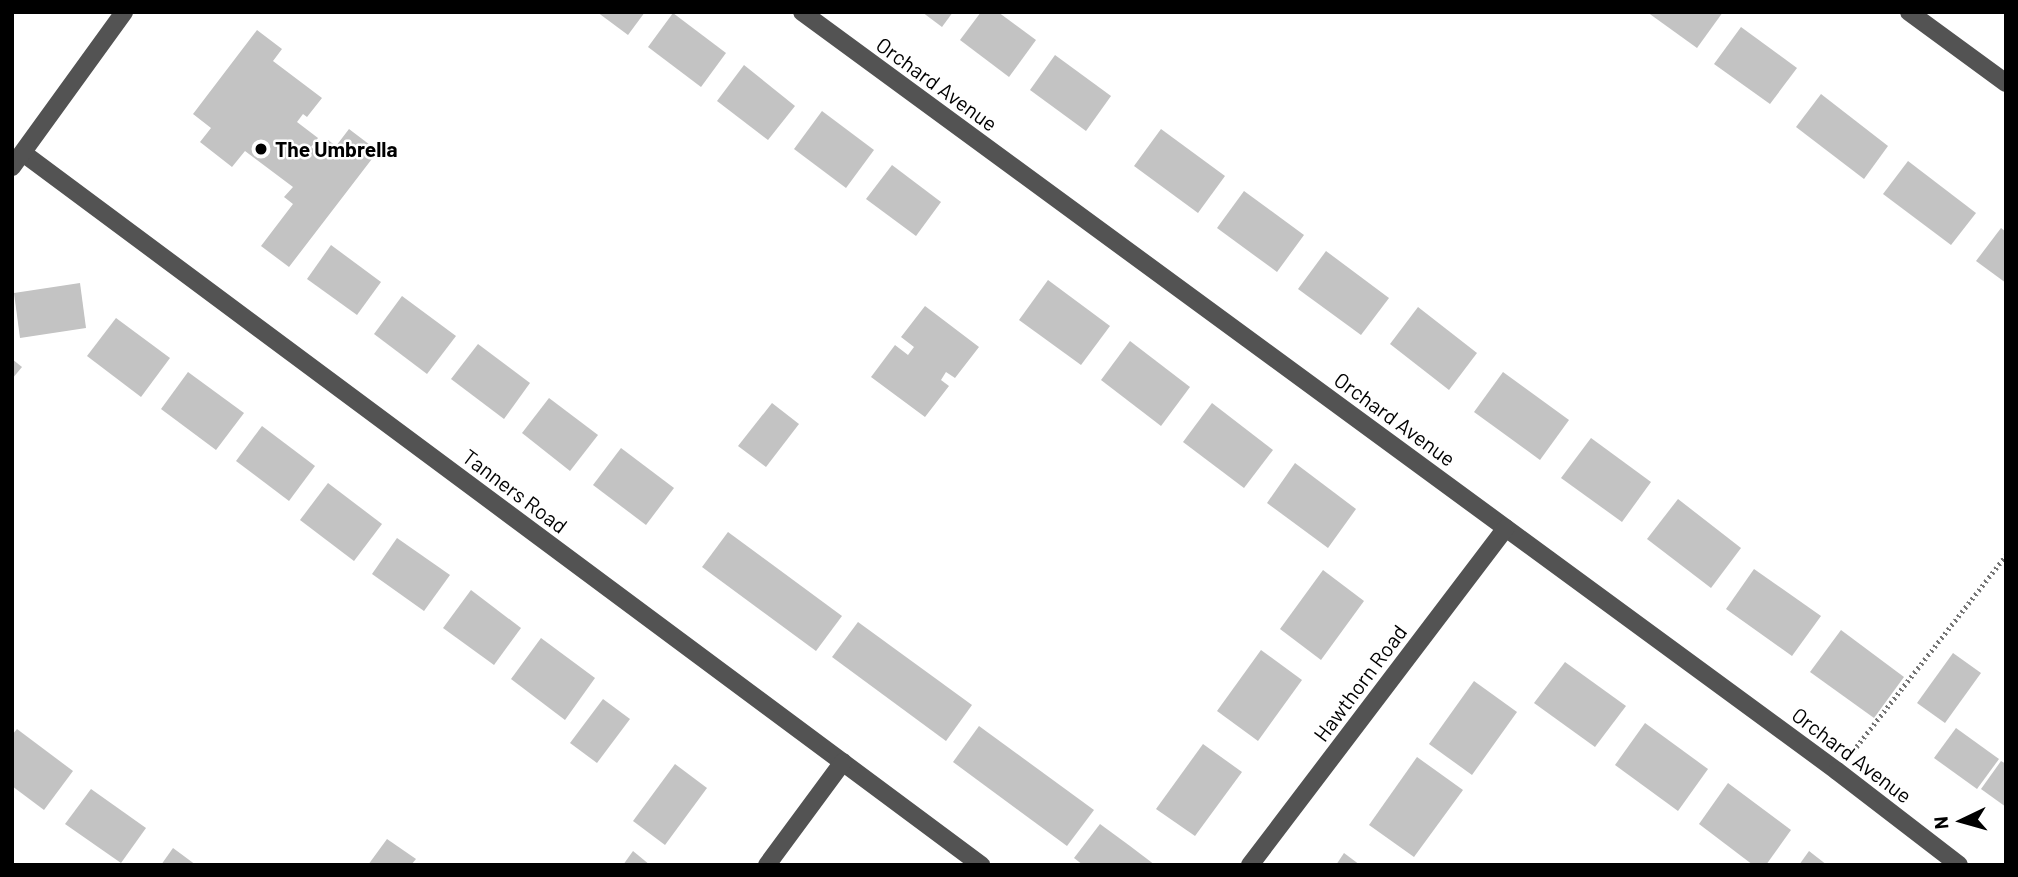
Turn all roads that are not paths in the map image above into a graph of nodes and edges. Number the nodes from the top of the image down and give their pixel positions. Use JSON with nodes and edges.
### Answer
{"nodes":[{"id":1,"x":124,"y":12,"type":"edge"},
{"id":2,"x":802,"y":12,"type":"edge"},
{"id":3,"x":1909,"y":12,"type":"edge"},
{"id":4,"x":2006,"y":83,"type":"edge"},
{"id":5,"x":18,"y":160,"type":"edge"},
{"id":6,"x":1506,"y":528,"type":"junction"},
{"id":7,"x":843,"y":762,"type":"junction"},
{"id":8,"x":767,"y":865,"type":"edge"},
{"id":9,"x":981,"y":865,"type":"edge"},
{"id":10,"x":1250,"y":865,"type":"edge"},
{"id":11,"x":1959,"y":865,"type":"edge"}],
"edges":[{"from":1,"to":5,"type":"street"},
{"from":2,"to":6,"type":"street","name":"Orchard Avenue"},
{"from":3,"to":4,"type":"street"},
{"from":5,"to":7,"type":"street","name":"Tanners Road"},
{"from":6,"to":10,"type":"street","name":"Hawthorn Road"},
{"from":6,"to":11,"type":"street","name":"Orchard Avenue"},
{"from":7,"to":8,"type":"street"},
{"from":7,"to":9,"type":"street","name":"Tanners Road"}]}
